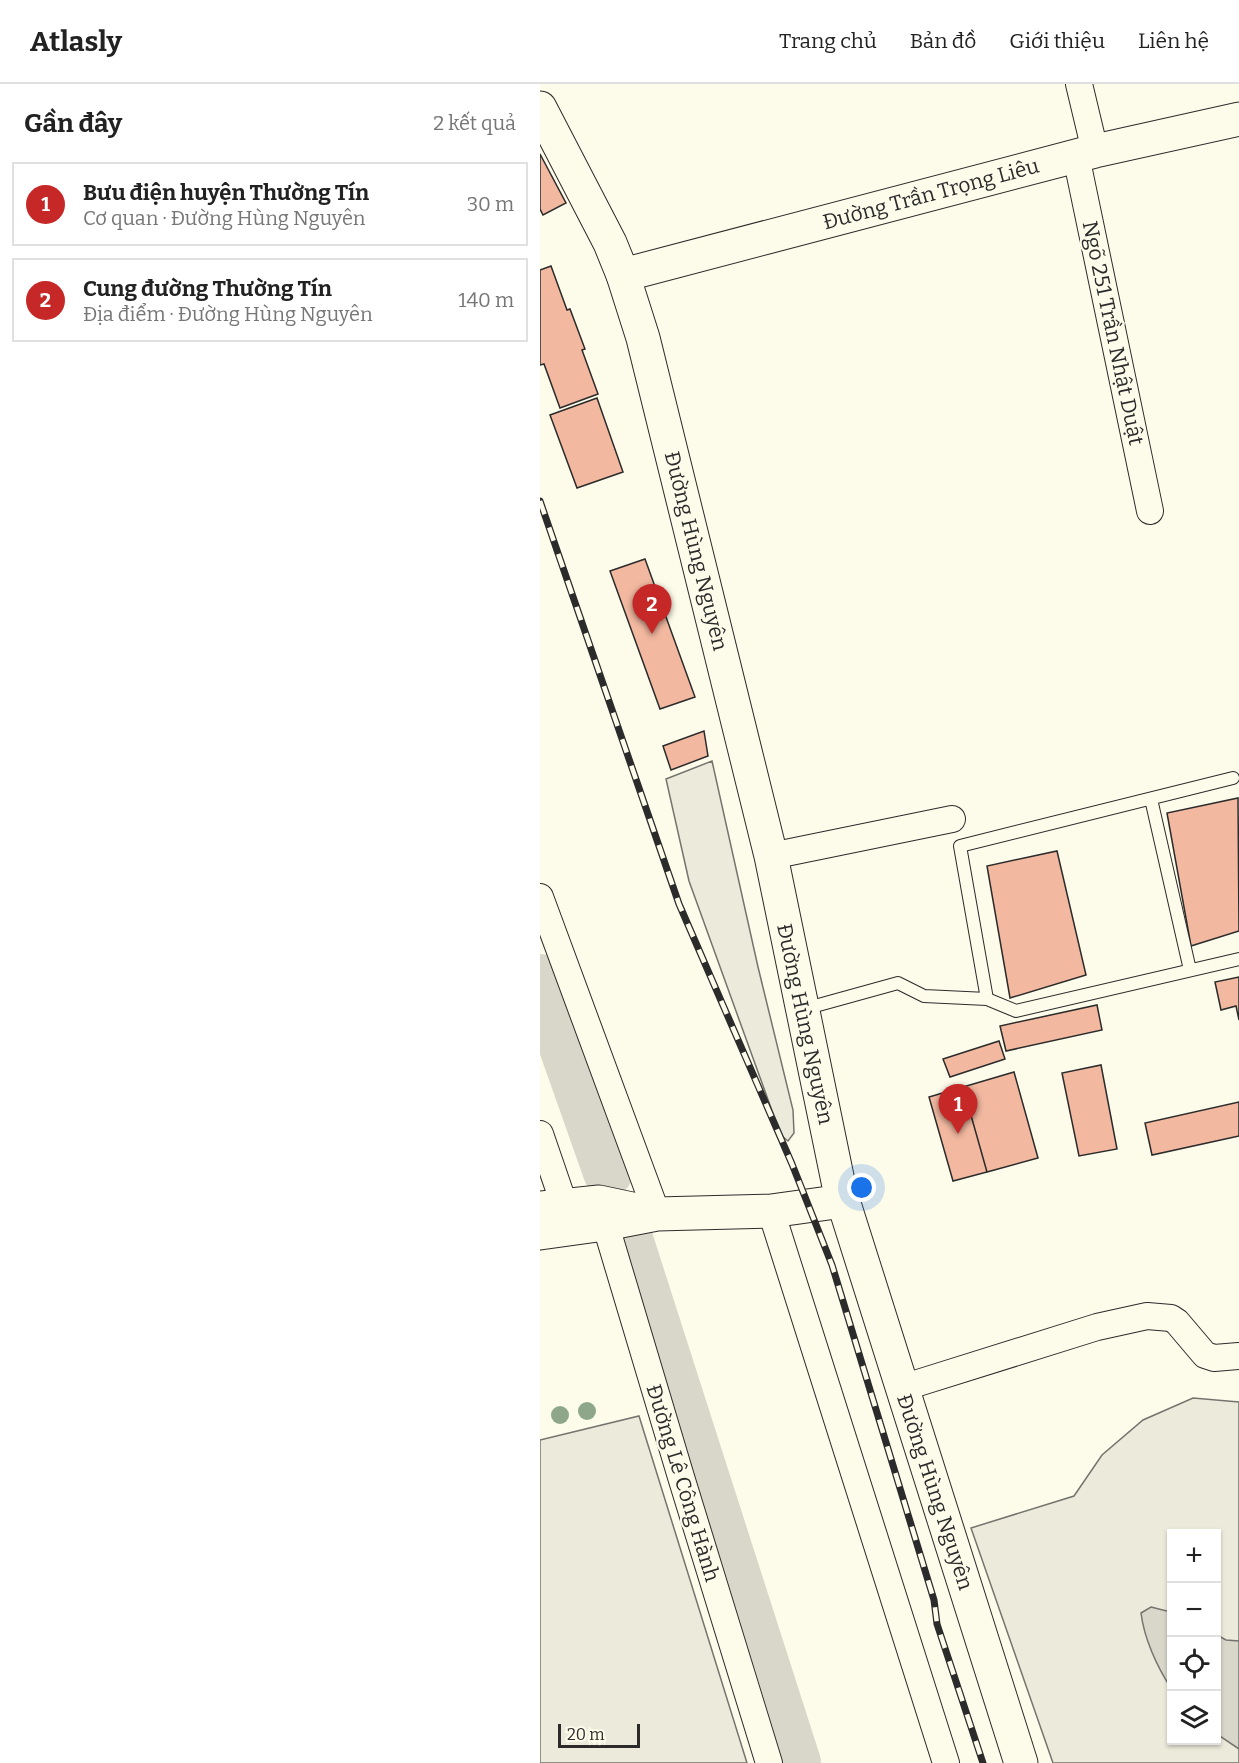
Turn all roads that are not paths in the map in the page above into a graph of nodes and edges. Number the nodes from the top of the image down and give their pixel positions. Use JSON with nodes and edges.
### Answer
{"nodes":[{"id":1,"x":1079,"y":84,"type":"edge"},
{"id":2,"x":540,"y":108,"type":"edge"},
{"id":3,"x":1239,"y":118,"type":"edge"},
{"id":4,"x":1086,"y":153,"type":"junction"},
{"id":5,"x":623,"y":275,"type":"junction"},
{"id":6,"x":1150,"y":511,"type":"dead end"},
{"id":7,"x":1233,"y":778,"type":"dead end"},
{"id":8,"x":1151,"y":799,"type":"junction"},
{"id":9,"x":952,"y":819,"type":"dead end"},
{"id":10,"x":771,"y":856,"type":"junction"},
{"id":11,"x":540,"y":897,"type":"edge"},
{"id":12,"x":1239,"y":959,"type":"edge"},
{"id":13,"x":1190,"y":970,"type":"junction"},
{"id":14,"x":987,"y":999,"type":"junction"},
{"id":15,"x":802,"y":1010,"type":"junction"},
{"id":16,"x":540,"y":1134,"type":"edge"},
{"id":17,"x":843,"y":1201,"type":"junction"},
{"id":18,"x":552,"y":1206,"type":"edge"},
{"id":19,"x":771,"y":1211,"type":"junction"},
{"id":20,"x":602,"y":1213,"type":"junction"},
{"id":21,"x":657,"y":1214,"type":"junction"},
{"id":22,"x":540,"y":1233,"type":"edge"},
{"id":23,"x":1239,"y":1356,"type":"edge"},
{"id":24,"x":902,"y":1388,"type":"junction"},
{"id":25,"x":769,"y":1763,"type":"edge"},
{"id":26,"x":946,"y":1763,"type":"edge"},
{"id":27,"x":1021,"y":1763,"type":"edge"}],
"edges":[{"from":1,"to":4,"type":"street","name":"Ngõ 251 Trần Nhật Duật"},
{"from":2,"to":5,"type":"main road","name":"Đường Hùng Nguyên"},
{"from":3,"to":4,"type":"main road","name":"Đường Trần Trọng Liêu"},
{"from":4,"to":5,"type":"main road","name":"Đường Trần Trọng Liêu"},
{"from":4,"to":6,"type":"street","name":"Ngõ 251 Trần Nhật Duật"},
{"from":5,"to":10,"type":"main road","name":"Đường Hùng Nguyên"},
{"from":7,"to":8,"type":"lane"},
{"from":8,"to":13,"type":"lane"},
{"from":8,"to":14,"type":"lane"},
{"from":9,"to":10,"type":"street"},
{"from":10,"to":15,"type":"main road","name":"Đường Hùng Nguyên"},
{"from":11,"to":21,"type":"street"},
{"from":12,"to":13,"type":"lane"},
{"from":13,"to":14,"type":"lane"},
{"from":14,"to":15,"type":"lane"},
{"from":15,"to":17,"type":"main road","name":"Đường Hùng Nguyên"},
{"from":16,"to":18,"type":"street"},
{"from":17,"to":19,"type":"main road"},
{"from":17,"to":24,"type":"main road","name":"Đường Hùng Nguyên"},
{"from":18,"to":20,"type":"main road"},
{"from":19,"to":21,"type":"main road"},
{"from":19,"to":26,"type":"street"},
{"from":20,"to":21,"type":"main road"},
{"from":20,"to":22,"type":"main road"},
{"from":20,"to":25,"type":"street","name":"Đường Lê Công Hành"},
{"from":23,"to":24,"type":"street"},
{"from":24,"to":27,"type":"main road","name":"Đường Hùng Nguyên"}]}
